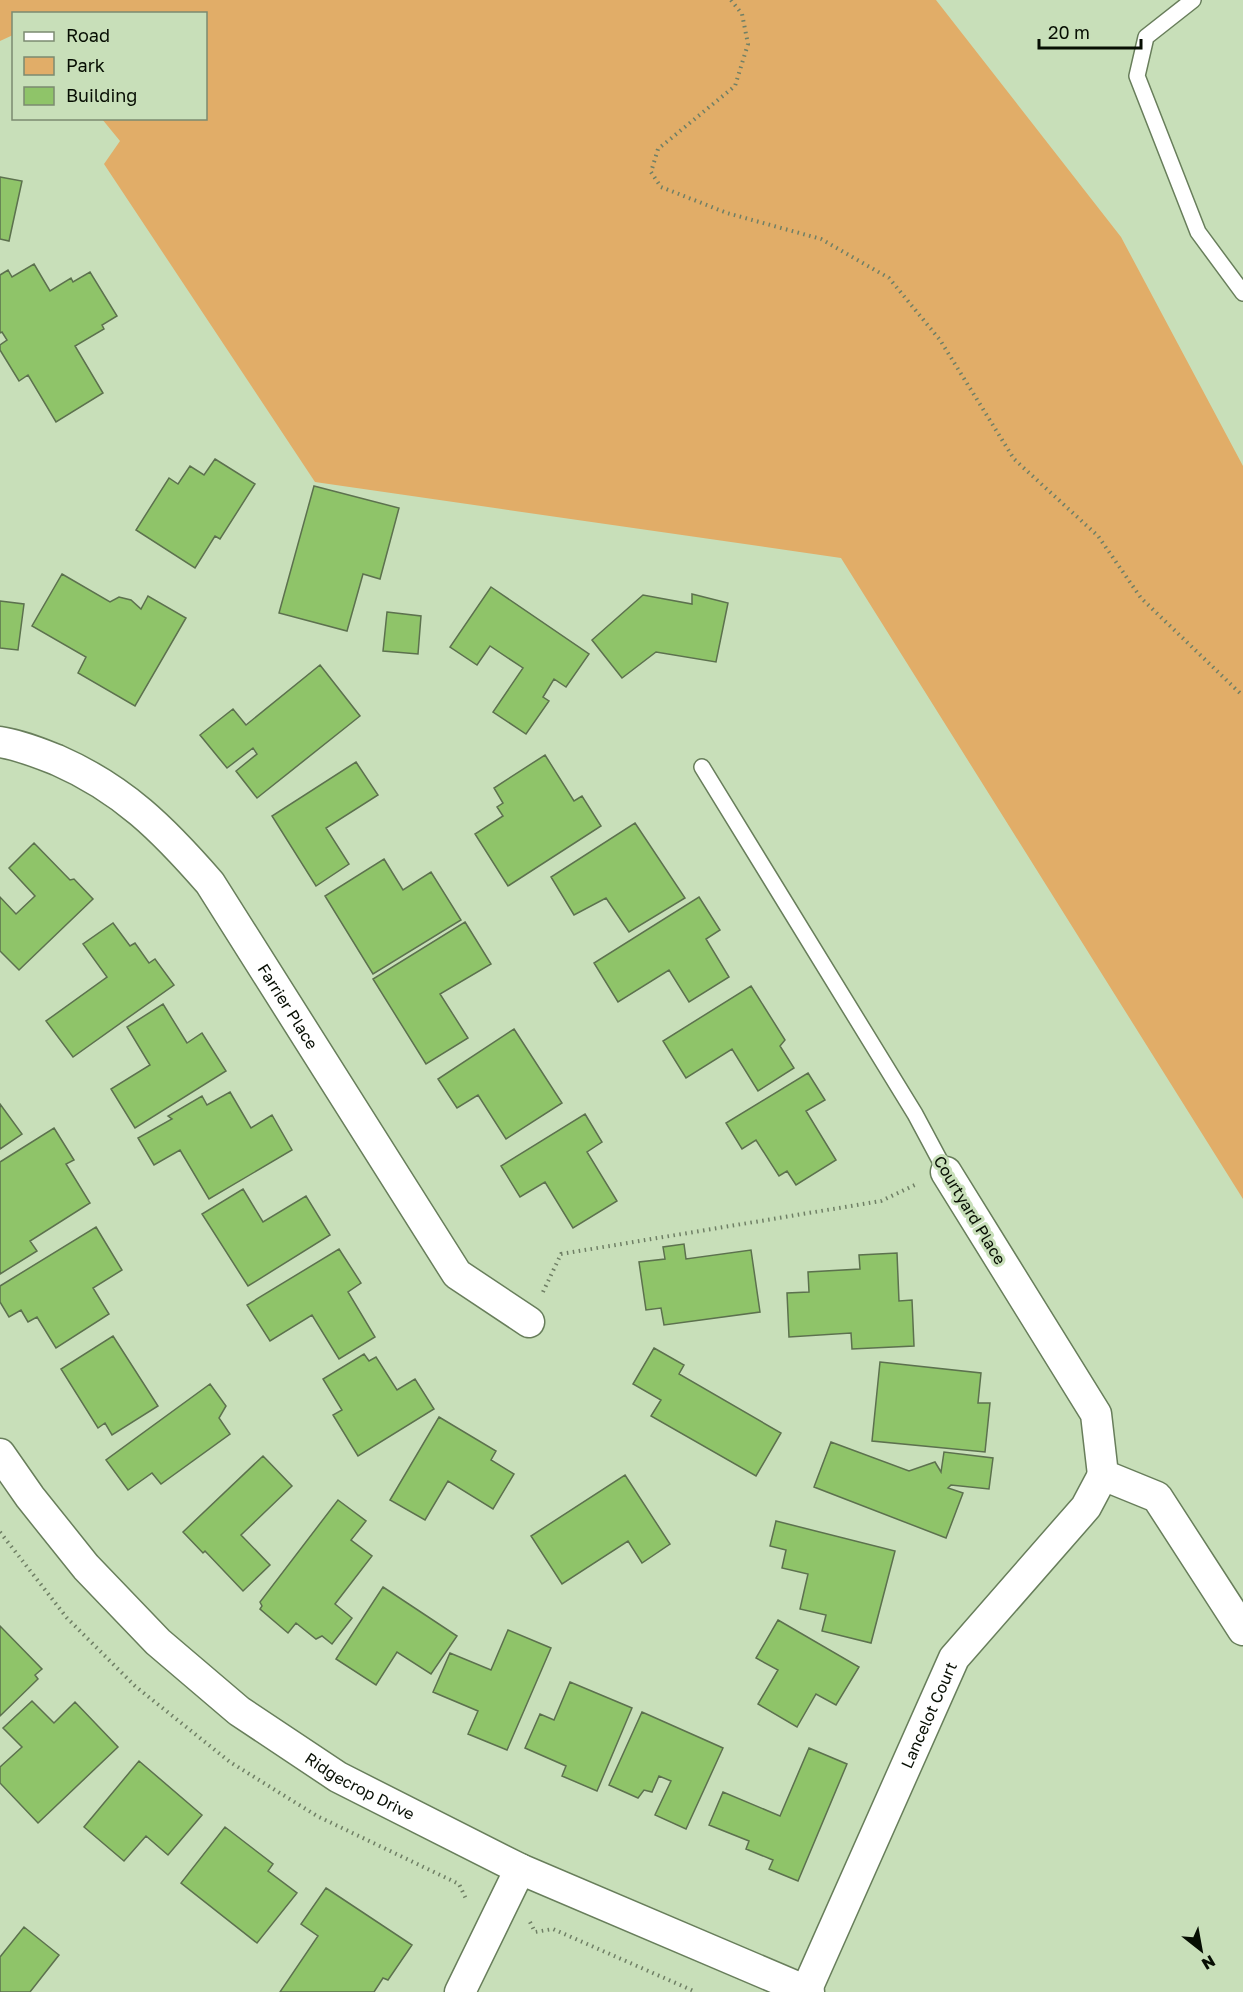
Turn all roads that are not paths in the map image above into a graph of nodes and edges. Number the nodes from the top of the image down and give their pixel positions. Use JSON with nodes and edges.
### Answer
{"nodes":[{"id":1,"x":1193,"y":0,"type":"edge"},
{"id":2,"x":1243,"y":292,"type":"edge"},
{"id":3,"x":0,"y":742,"type":"edge"},
{"id":4,"x":702,"y":767,"type":"dead end"},
{"id":5,"x":945,"y":1172,"type":"joint"},
{"id":6,"x":529,"y":1322,"type":"road end"},
{"id":7,"x":0,"y":1454,"type":"edge"},
{"id":8,"x":1103,"y":1475,"type":"junction"},
{"id":9,"x":1243,"y":1630,"type":"edge"},
{"id":10,"x":520,"y":1869,"type":"junction"},
{"id":11,"x":808,"y":1991,"type":"edge"},
{"id":12,"x":460,"y":1992,"type":"edge"}],
"edges":[{"from":1,"to":2,"type":"lane"},
{"from":3,"to":6,"type":"street","name":"Farrier Place"},
{"from":4,"to":5,"type":"lane","name":"Courtyard Place"},
{"from":5,"to":8,"type":"street","name":"Courtyard Place"},
{"from":7,"to":10,"type":"street","name":"Ridgecrop Drive"},
{"from":8,"to":9,"type":"street"},
{"from":8,"to":11,"type":"street","name":"Lancelot Court"},
{"from":10,"to":11,"type":"street","name":"Ridgecrop Drive"},
{"from":10,"to":12,"type":"street"}]}
